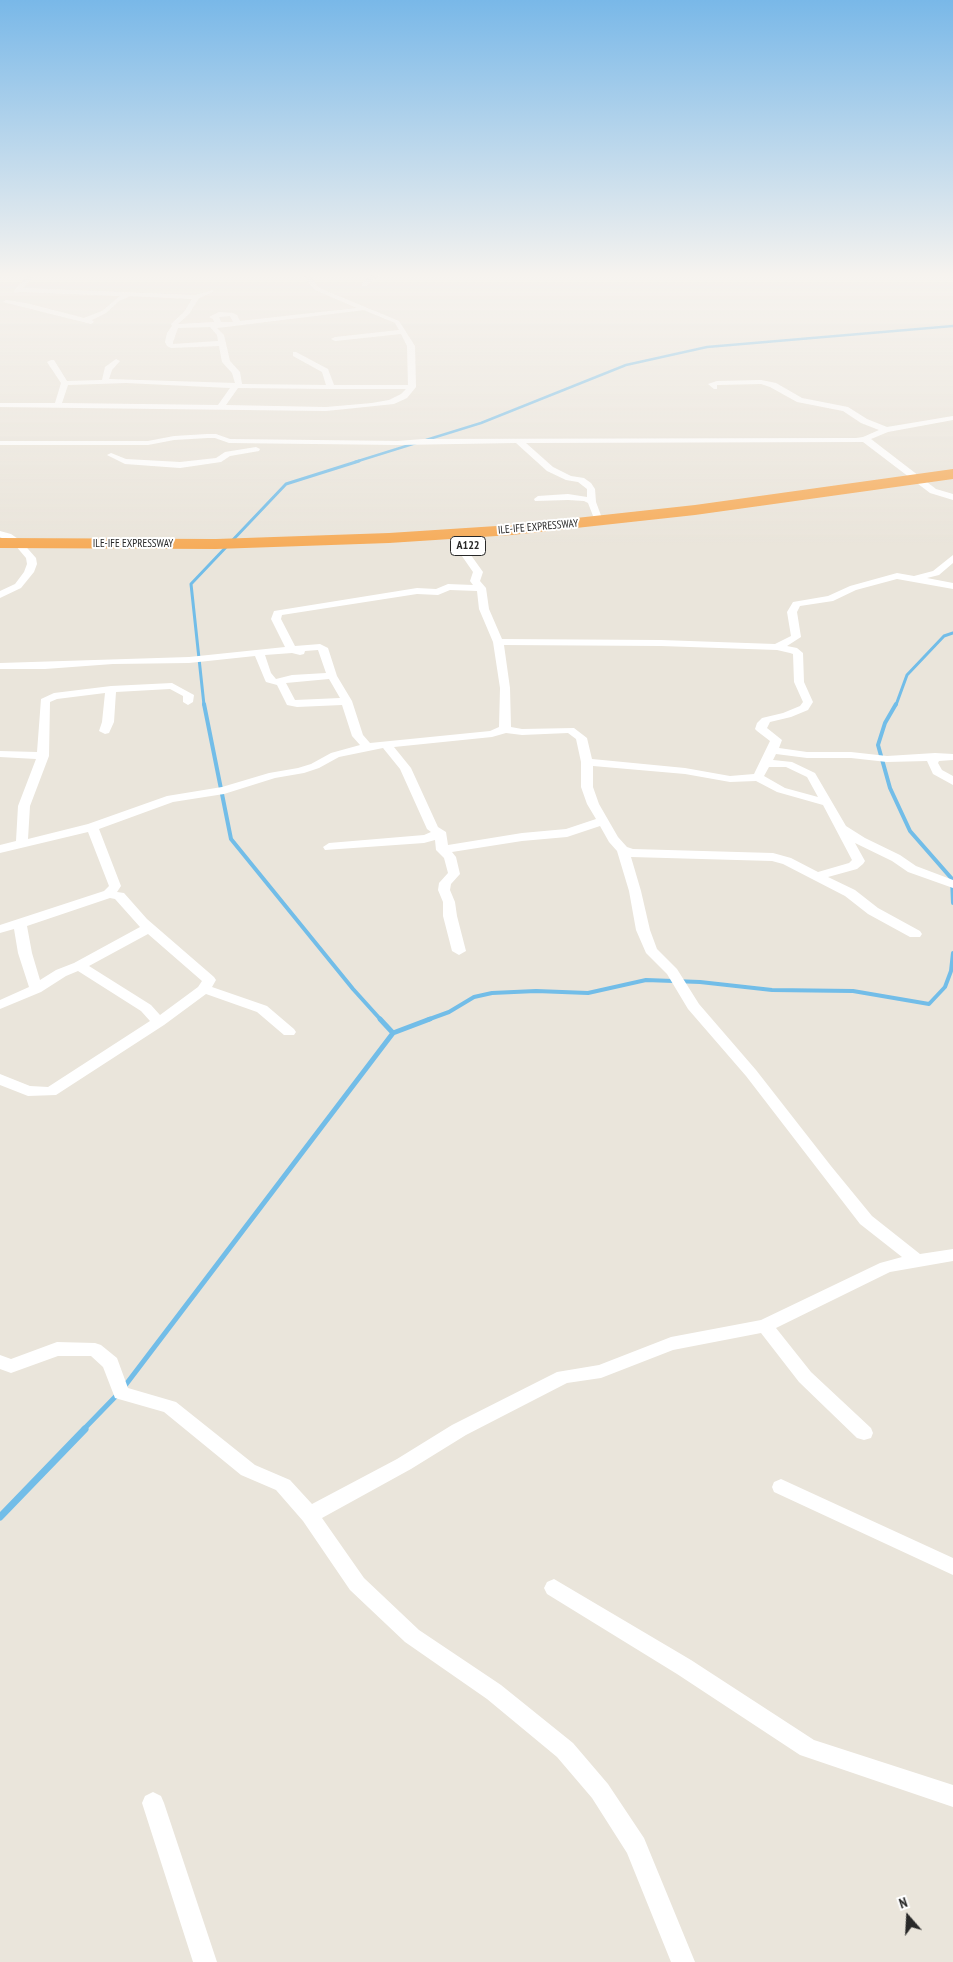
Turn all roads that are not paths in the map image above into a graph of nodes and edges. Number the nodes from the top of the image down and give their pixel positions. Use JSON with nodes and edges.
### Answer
{"nodes":[{"id":1,"x":54,"y":367,"type":"edge"},
{"id":2,"x":110,"y":367,"type":"edge"},
{"id":3,"x":230,"y":367,"type":"edge"},
{"id":4,"x":317,"y":367,"type":"edge"},
{"id":5,"x":412,"y":367,"type":"edge"},
{"id":6,"x":105,"y":381,"type":"junction"},
{"id":7,"x":65,"y":383,"type":"junction"},
{"id":8,"x":236,"y":386,"type":"junction"},
{"id":9,"x":331,"y":387,"type":"junction"},
{"id":10,"x":412,"y":387,"type":"junction"},
{"id":11,"x":714,"y":387,"type":"dead end"},
{"id":12,"x":0,"y":405,"type":"edge"},
{"id":13,"x":58,"y":405,"type":"junction"},
{"id":14,"x":222,"y":407,"type":"junction"},
{"id":15,"x":953,"y":418,"type":"edge"},
{"id":16,"x":886,"y":430,"type":"junction"},
{"id":17,"x":865,"y":439,"type":"junction"},
{"id":18,"x":519,"y":441,"type":"junction"},
{"id":19,"x":126,"y":442,"type":"junction"},
{"id":20,"x":264,"y":442,"type":"junction"},
{"id":21,"x":0,"y":443,"type":"edge"},
{"id":22,"x":953,"y":474,"type":"edge"},
{"id":23,"x":917,"y":479,"type":"junction"},
{"id":24,"x":953,"y":488,"type":"edge"},
{"id":25,"x":933,"y":491,"type":"junction"},
{"id":26,"x":953,"y":496,"type":"edge"},
{"id":27,"x":538,"y":499,"type":"dead end"},
{"id":28,"x":592,"y":502,"type":"junction"},
{"id":29,"x":597,"y":526,"type":"junction"},
{"id":30,"x":0,"y":534,"type":"edge"},
{"id":31,"x":0,"y":543,"type":"edge"},
{"id":32,"x":18,"y":544,"type":"junction"},
{"id":33,"x":460,"y":546,"type":"junction"},
{"id":34,"x":0,"y":556,"type":"edge"},
{"id":35,"x":30,"y":558,"type":"junction"},
{"id":36,"x":953,"y":558,"type":"edge"},
{"id":37,"x":916,"y":578,"type":"junction"},
{"id":38,"x":953,"y":586,"type":"edge"},
{"id":39,"x":481,"y":588,"type":"junction"},
{"id":40,"x":0,"y":595,"type":"edge"},
{"id":41,"x":498,"y":642,"type":"junction"},
{"id":42,"x":777,"y":647,"type":"junction"},
{"id":43,"x":291,"y":649,"type":"junction"},
{"id":44,"x":259,"y":652,"type":"junction"},
{"id":45,"x":0,"y":666,"type":"edge"},
{"id":46,"x":332,"y":676,"type":"junction"},
{"id":47,"x":280,"y":680,"type":"junction"},
{"id":48,"x":111,"y":690,"type":"junction"},
{"id":49,"x":346,"y":701,"type":"junction"},
{"id":50,"x":188,"y":702,"type":"dead end"},
{"id":51,"x":504,"y":729,"type":"junction"},
{"id":52,"x":105,"y":731,"type":"dead end"},
{"id":53,"x":386,"y":744,"type":"junction"},
{"id":54,"x":367,"y":747,"type":"junction"},
{"id":55,"x":772,"y":750,"type":"junction"},
{"id":56,"x":0,"y":754,"type":"edge"},
{"id":57,"x":44,"y":756,"type":"junction"},
{"id":58,"x":934,"y":756,"type":"junction"},
{"id":59,"x":953,"y":757,"type":"edge"},
{"id":60,"x":587,"y":762,"type":"junction"},
{"id":61,"x":767,"y":763,"type":"junction"},
{"id":62,"x":758,"y":777,"type":"junction"},
{"id":63,"x":953,"y":781,"type":"edge"},
{"id":64,"x":828,"y":803,"type":"junction"},
{"id":65,"x":603,"y":820,"type":"junction"},
{"id":66,"x":92,"y":827,"type":"junction"},
{"id":67,"x":440,"y":832,"type":"junction"},
{"id":68,"x":856,"y":843,"type":"junction"},
{"id":69,"x":22,"y":844,"type":"junction"},
{"id":70,"x":329,"y":847,"type":"dead end"},
{"id":71,"x":0,"y":849,"type":"edge"},
{"id":72,"x":442,"y":850,"type":"junction"},
{"id":73,"x":623,"y":850,"type":"junction"},
{"id":74,"x":817,"y":876,"type":"junction"},
{"id":75,"x":953,"y":884,"type":"edge"},
{"id":76,"x":109,"y":894,"type":"junction"},
{"id":77,"x":20,"y":924,"type":"junction"},
{"id":78,"x":149,"y":928,"type":"junction"},
{"id":79,"x":0,"y":929,"type":"edge"},
{"id":80,"x":915,"y":934,"type":"dead end"},
{"id":81,"x":459,"y":951,"type":"dead end"},
{"id":82,"x":80,"y":966,"type":"junction"},
{"id":83,"x":204,"y":988,"type":"junction"},
{"id":84,"x":36,"y":989,"type":"junction"},
{"id":85,"x":0,"y":1005,"type":"edge"},
{"id":86,"x":159,"y":1022,"type":"junction"},
{"id":87,"x":289,"y":1032,"type":"dead end"},
{"id":88,"x":1,"y":1081,"type":"edge"},
{"id":89,"x":953,"y":1255,"type":"edge"},
{"id":90,"x":917,"y":1260,"type":"junction"},
{"id":91,"x":764,"y":1326,"type":"junction"},
{"id":92,"x":0,"y":1362,"type":"edge"},
{"id":93,"x":864,"y":1433,"type":"dead end"},
{"id":94,"x":781,"y":1487,"type":"dead end"},
{"id":95,"x":310,"y":1515,"type":"junction"},
{"id":96,"x":953,"y":1568,"type":"edge"},
{"id":97,"x":554,"y":1588,"type":"dead end"},
{"id":98,"x":953,"y":1796,"type":"edge"},
{"id":99,"x":153,"y":1803,"type":"dead end"},
{"id":100,"x":205,"y":1962,"type":"edge"},
{"id":101,"x":683,"y":1962,"type":"edge"}],
"edges":[{"from":1,"to":7,"type":"street"},
{"from":2,"to":6,"type":"street"},
{"from":3,"to":8,"type":"street"},
{"from":4,"to":9,"type":"street"},
{"from":5,"to":10,"type":"street"},
{"from":6,"to":7,"type":"street"},
{"from":6,"to":8,"type":"street"},
{"from":7,"to":13,"type":"street"},
{"from":8,"to":9,"type":"street"},
{"from":8,"to":14,"type":"street"},
{"from":9,"to":10,"type":"street"},
{"from":10,"to":14,"type":"street"},
{"from":11,"to":16,"type":"street"},
{"from":12,"to":13,"type":"street"},
{"from":13,"to":14,"type":"street"},
{"from":15,"to":16,"type":"street"},
{"from":16,"to":17,"type":"street"},
{"from":17,"to":18,"type":"street"},
{"from":17,"to":23,"type":"street"},
{"from":18,"to":20,"type":"street"},
{"from":18,"to":28,"type":"street"},
{"from":19,"to":20,"type":"street"},
{"from":19,"to":20,"type":"street"},
{"from":19,"to":21,"type":"street"},
{"from":22,"to":23,"type":"highway","name":"ILE-IFE EXPRESSWAY","number":"A122"},
{"from":23,"to":25,"type":"street"},
{"from":23,"to":29,"type":"highway","name":"ILE-IFE EXPRESSWAY","number":"A122"},
{"from":24,"to":25,"type":"highway","name":"ILE-IFE EXPRESSWAY","number":"A122"},
{"from":25,"to":26,"type":"street"},
{"from":25,"to":29,"type":"highway","name":"ILE-IFE EXPRESSWAY","number":"A122"},
{"from":27,"to":28,"type":"street"},
{"from":28,"to":29,"type":"street"},
{"from":29,"to":32,"type":"highway","name":"ILE-IFE EXPRESSWAY","number":"A122"},
{"from":29,"to":33,"type":"highway","name":"ILE-IFE EXPRESSWAY","number":"A122"},
{"from":30,"to":32,"type":"street"},
{"from":31,"to":32,"type":"highway","name":"ILE-IFE EXPRESSWAY","number":"A122"},
{"from":32,"to":35,"type":"street"},
{"from":33,"to":35,"type":"highway","name":"ILE-IFE EXPRESSWAY","number":"A122"},
{"from":33,"to":39,"type":"street"},
{"from":34,"to":35,"type":"highway","name":"ILE-IFE EXPRESSWAY","number":"A122"},
{"from":35,"to":40,"type":"street"},
{"from":36,"to":37,"type":"street"},
{"from":37,"to":38,"type":"street"},
{"from":37,"to":42,"type":"street"},
{"from":39,"to":41,"type":"street"},
{"from":39,"to":43,"type":"street"},
{"from":41,"to":42,"type":"street"},
{"from":41,"to":51,"type":"street"},
{"from":42,"to":55,"type":"street"},
{"from":43,"to":44,"type":"street"},
{"from":43,"to":46,"type":"street"},
{"from":44,"to":45,"type":"street"},
{"from":44,"to":47,"type":"street"},
{"from":46,"to":47,"type":"street"},
{"from":46,"to":49,"type":"street"},
{"from":47,"to":49,"type":"street"},
{"from":48,"to":50,"type":"street"},
{"from":48,"to":52,"type":"street"},
{"from":48,"to":57,"type":"street"},
{"from":49,"to":54,"type":"street"},
{"from":51,"to":53,"type":"street"},
{"from":51,"to":60,"type":"street"},
{"from":53,"to":54,"type":"street"},
{"from":53,"to":67,"type":"street"},
{"from":54,"to":66,"type":"street"},
{"from":55,"to":58,"type":"street"},
{"from":55,"to":61,"type":"street"},
{"from":56,"to":57,"type":"street"},
{"from":57,"to":69,"type":"street"},
{"from":58,"to":59,"type":"street"},
{"from":58,"to":63,"type":"street"},
{"from":60,"to":62,"type":"street"},
{"from":60,"to":65,"type":"street"},
{"from":61,"to":62,"type":"street"},
{"from":61,"to":64,"type":"street"},
{"from":62,"to":64,"type":"street"},
{"from":64,"to":68,"type":"street"},
{"from":65,"to":72,"type":"street"},
{"from":65,"to":73,"type":"street"},
{"from":66,"to":69,"type":"street"},
{"from":66,"to":76,"type":"street"},
{"from":67,"to":70,"type":"street"},
{"from":67,"to":72,"type":"street"},
{"from":68,"to":74,"type":"street"},
{"from":68,"to":75,"type":"street"},
{"from":69,"to":71,"type":"street"},
{"from":72,"to":81,"type":"street"},
{"from":73,"to":74,"type":"street"},
{"from":73,"to":90,"type":"street"},
{"from":74,"to":80,"type":"street"},
{"from":76,"to":77,"type":"street"},
{"from":76,"to":78,"type":"street"},
{"from":77,"to":79,"type":"street"},
{"from":77,"to":84,"type":"street"},
{"from":78,"to":82,"type":"street"},
{"from":78,"to":83,"type":"street"},
{"from":82,"to":84,"type":"street"},
{"from":82,"to":86,"type":"street"},
{"from":83,"to":86,"type":"street"},
{"from":83,"to":87,"type":"street"},
{"from":84,"to":85,"type":"street"},
{"from":86,"to":88,"type":"street"},
{"from":89,"to":90,"type":"street"},
{"from":90,"to":91,"type":"street"},
{"from":91,"to":93,"type":"street"},
{"from":91,"to":95,"type":"street"},
{"from":92,"to":95,"type":"street"},
{"from":94,"to":96,"type":"street"},
{"from":95,"to":101,"type":"street"},
{"from":97,"to":98,"type":"street"},
{"from":99,"to":100,"type":"street"}]}
